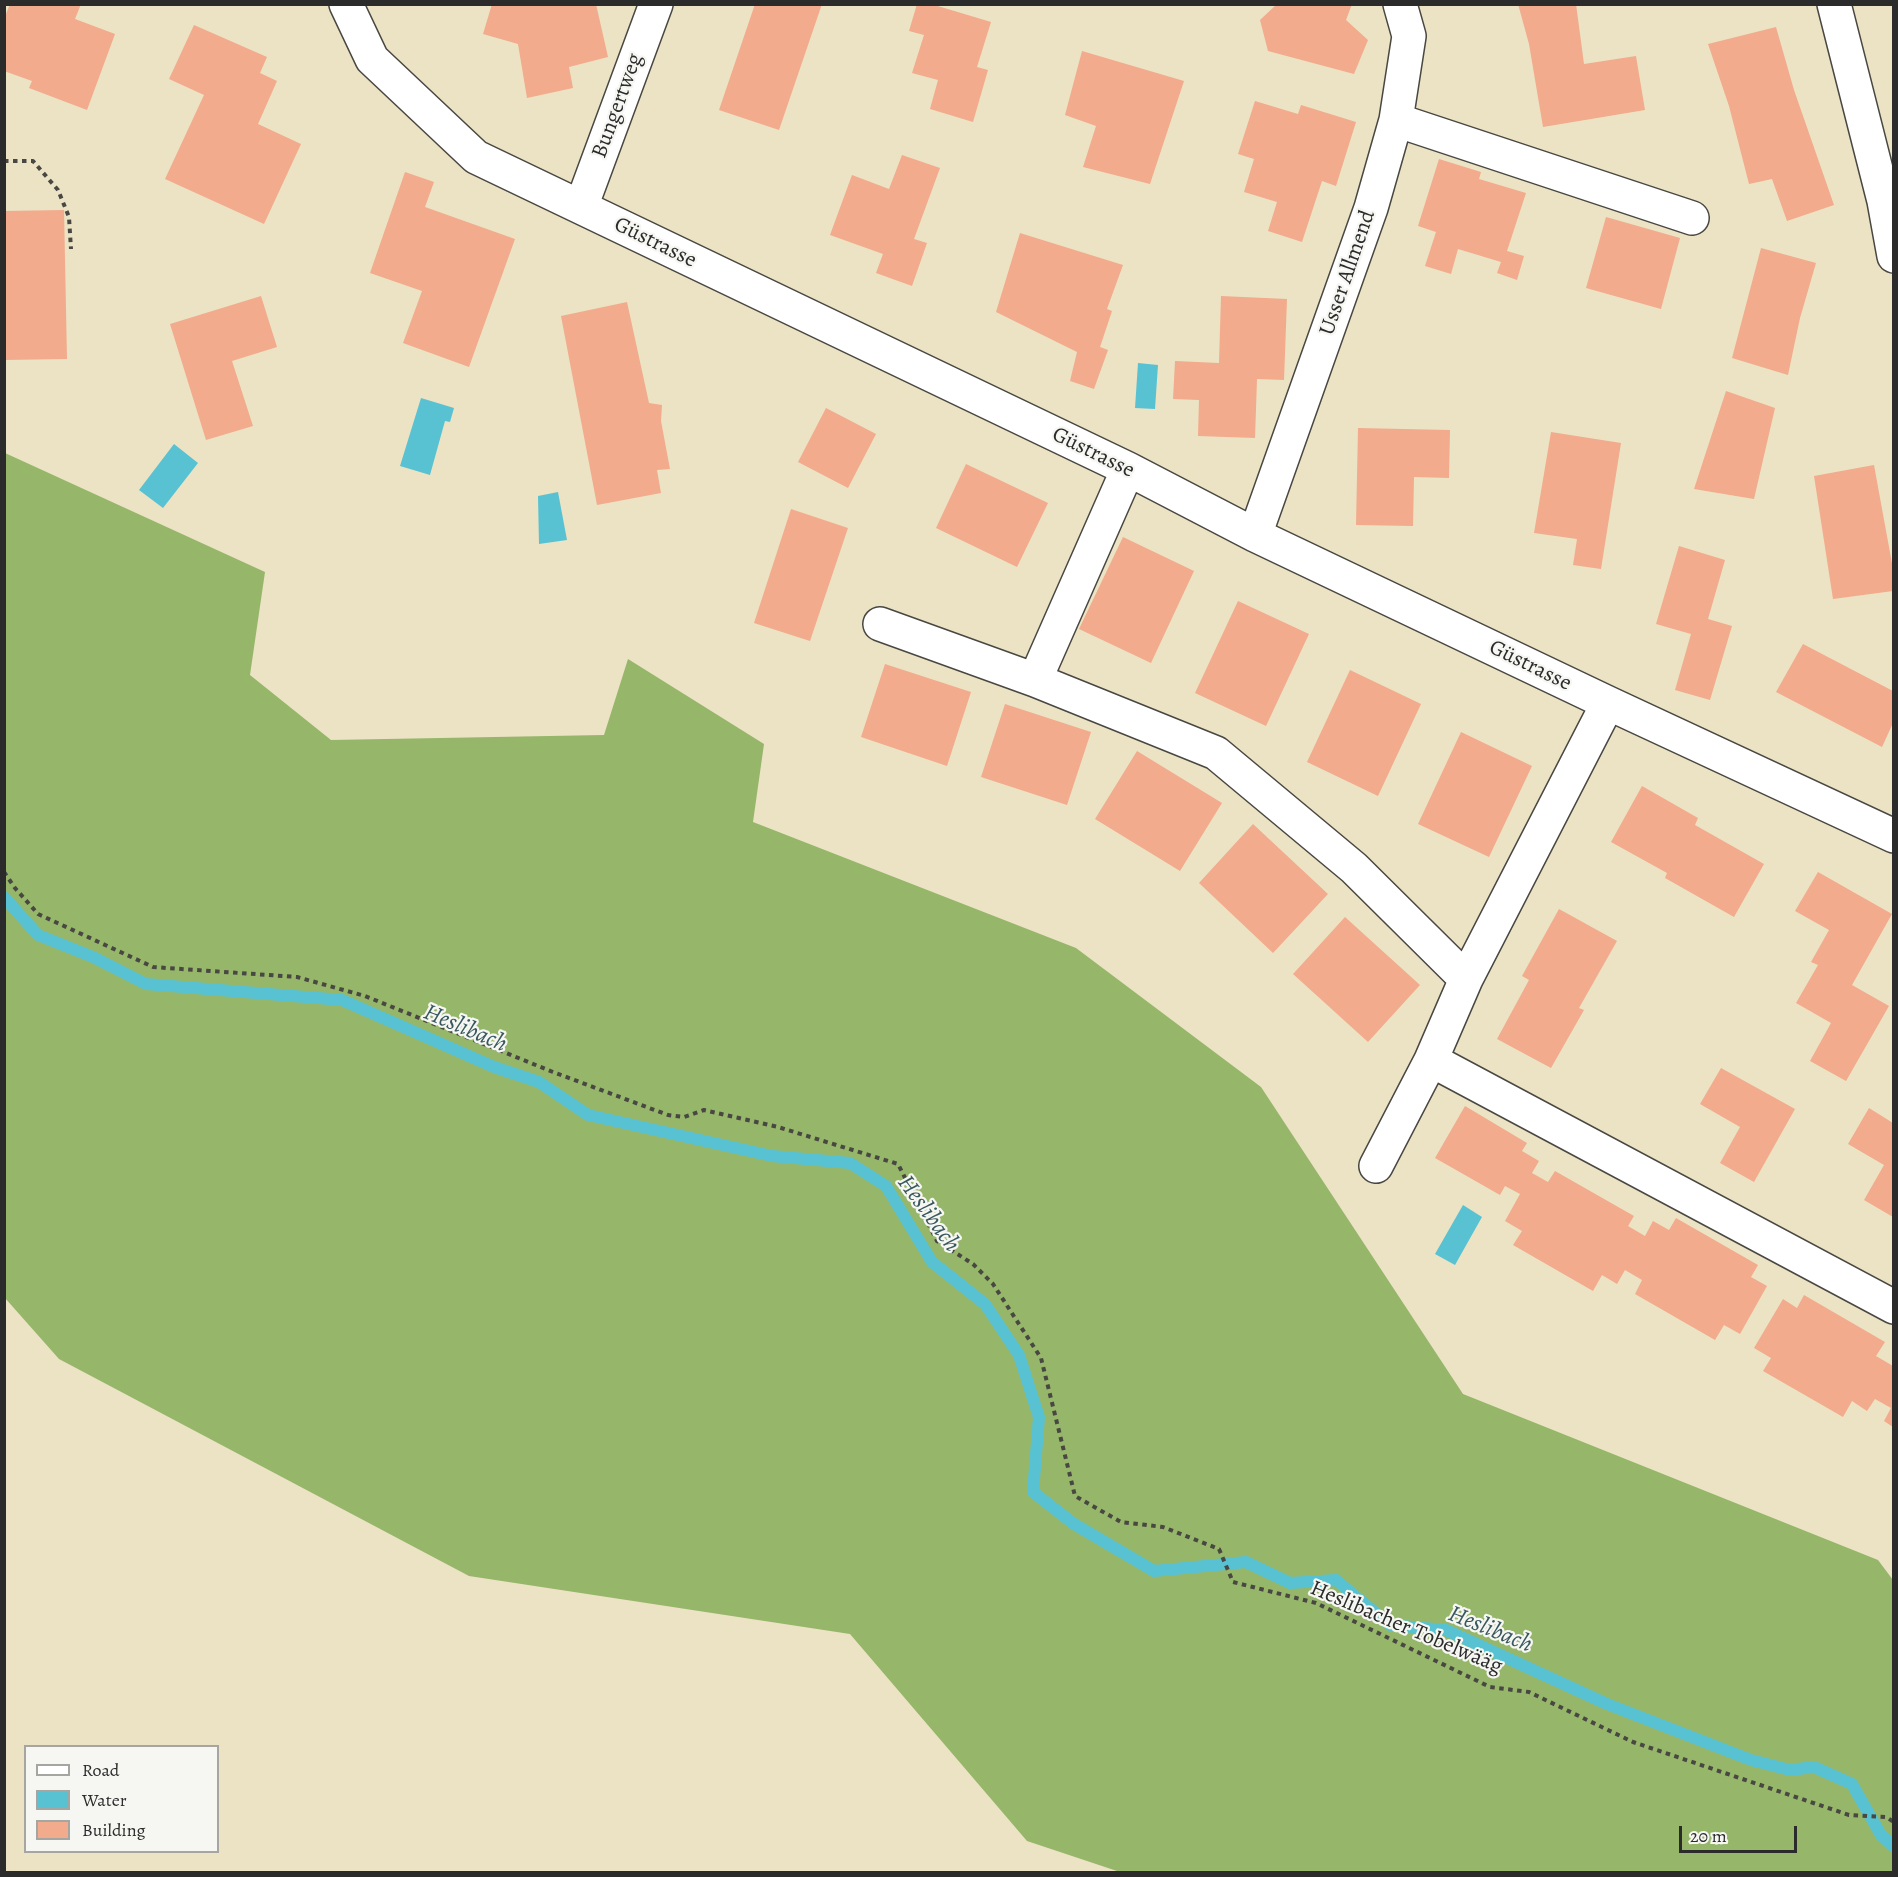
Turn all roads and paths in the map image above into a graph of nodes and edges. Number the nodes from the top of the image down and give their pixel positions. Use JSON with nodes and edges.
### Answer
{"nodes":[{"id":1,"x":346,"y":4,"type":"edge"},
{"id":2,"x":656,"y":4,"type":"edge"},
{"id":3,"x":1400,"y":4,"type":"edge"},
{"id":4,"x":1834,"y":4,"type":"edge"},
{"id":5,"x":1396,"y":120,"type":"junction"},
{"id":6,"x":4,"y":161,"type":"edge"},
{"id":7,"x":580,"y":207,"type":"junction"},
{"id":8,"x":1692,"y":218,"type":"dead end"},
{"id":9,"x":71,"y":249,"type":"dead end"},
{"id":10,"x":1893,"y":256,"type":"edge"},
{"id":11,"x":1128,"y":470,"type":"junction"},
{"id":12,"x":1255,"y":535,"type":"junction"},
{"id":13,"x":880,"y":624,"type":"dead end"},
{"id":14,"x":1035,"y":680,"type":"junction"},
{"id":15,"x":1608,"y":703,"type":"junction"},
{"id":16,"x":1893,"y":836,"type":"edge"},
{"id":17,"x":4,"y":872,"type":"edge"},
{"id":18,"x":1466,"y":979,"type":"junction"},
{"id":19,"x":1431,"y":1060,"type":"junction"},
{"id":20,"x":1376,"y":1166,"type":"dead end"},
{"id":21,"x":1893,"y":1306,"type":"edge"},
{"id":22,"x":1893,"y":1822,"type":"edge"}],
"edges":[{"from":1,"to":7,"type":"street","name":"Güstrasse"},
{"from":2,"to":7,"type":"street","name":"Bungertweg"},
{"from":3,"to":5,"type":"street","name":"Usser Allmend"},
{"from":4,"to":10,"type":"street"},
{"from":5,"to":8,"type":"street"},
{"from":5,"to":12,"type":"street","name":"Usser Allmend"},
{"from":6,"to":9,"type":"path"},
{"from":7,"to":11,"type":"street","name":"Güstrasse"},
{"from":11,"to":12,"type":"street","name":"Güstrasse"},
{"from":11,"to":14,"type":"street"},
{"from":12,"to":15,"type":"street","name":"Güstrasse"},
{"from":13,"to":14,"type":"street"},
{"from":14,"to":18,"type":"street"},
{"from":15,"to":16,"type":"street","name":"Güstrasse"},
{"from":15,"to":18,"type":"street"},
{"from":17,"to":22,"type":"path","name":"Heslibacher Tobelwääg"},
{"from":18,"to":19,"type":"street"},
{"from":19,"to":20,"type":"street"},
{"from":19,"to":21,"type":"street"}]}
